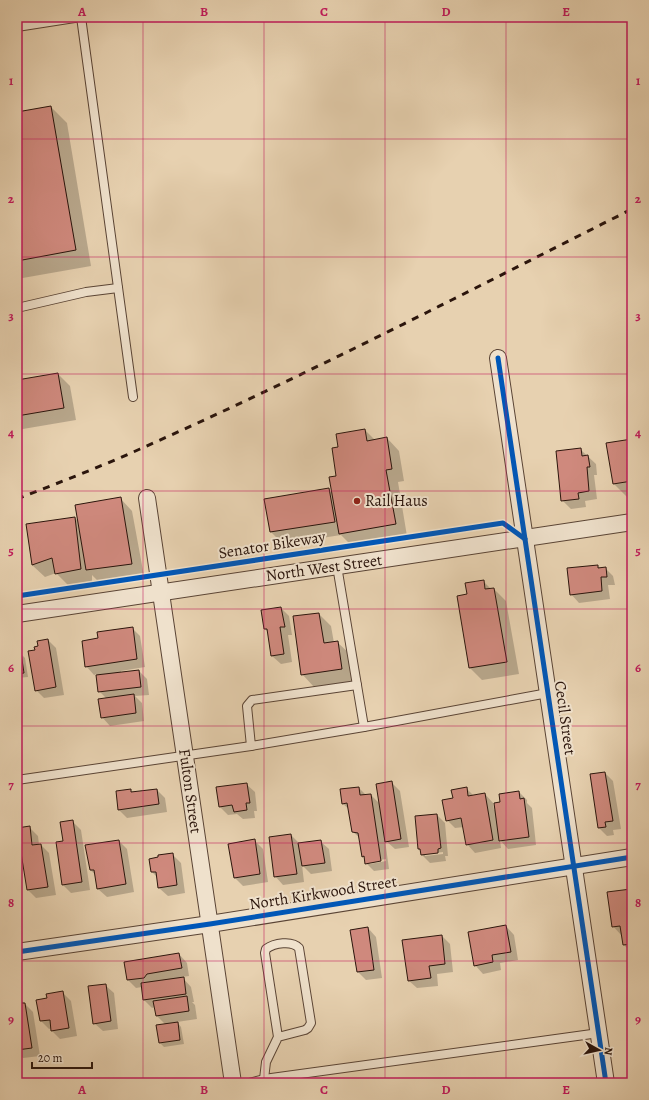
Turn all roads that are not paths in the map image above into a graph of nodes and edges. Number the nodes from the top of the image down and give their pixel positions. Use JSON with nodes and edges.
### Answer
{"nodes":[{"id":1,"x":81,"y":17,"type":"edge"},
{"id":2,"x":17,"y":27,"type":"edge"},
{"id":3,"x":118,"y":288,"type":"junction"},
{"id":4,"x":17,"y":308,"type":"edge"},
{"id":5,"x":498,"y":358,"type":"dead end"},
{"id":6,"x":133,"y":397,"type":"dead end"},
{"id":7,"x":147,"y":498,"type":"dead end"},
{"id":8,"x":632,"y":522,"type":"edge"},
{"id":9,"x":525,"y":539,"type":"junction"},
{"id":10,"x":337,"y":566,"type":"junction"},
{"id":11,"x":161,"y":591,"type":"junction"},
{"id":12,"x":17,"y":614,"type":"edge"},
{"id":13,"x":357,"y":685,"type":"junction"},
{"id":14,"x":548,"y":693,"type":"junction"},
{"id":15,"x":364,"y":727,"type":"junction"},
{"id":16,"x":251,"y":746,"type":"junction"},
{"id":17,"x":185,"y":755,"type":"junction"},
{"id":18,"x":17,"y":780,"type":"edge"},
{"id":19,"x":632,"y":857,"type":"edge"},
{"id":20,"x":574,"y":866,"type":"junction"},
{"id":21,"x":210,"y":924,"type":"junction"},
{"id":22,"x":17,"y":952,"type":"edge"},
{"id":23,"x":599,"y":1033,"type":"junction"},
{"id":24,"x":278,"y":1037,"type":"junction"},
{"id":25,"x":264,"y":1079,"type":"junction"},
{"id":26,"x":233,"y":1083,"type":"edge"},
{"id":27,"x":249,"y":1083,"type":"edge"},
{"id":28,"x":606,"y":1083,"type":"edge"}],
"edges":[{"from":1,"to":2,"type":"lane"},
{"from":1,"to":3,"type":"lane"},
{"from":3,"to":4,"type":"lane"},
{"from":3,"to":6,"type":"lane"},
{"from":5,"to":9,"type":"street","name":"Cecil Street"},
{"from":7,"to":11,"type":"street","name":"Fulton Street"},
{"from":8,"to":9,"type":"street","name":"North West Street"},
{"from":9,"to":10,"type":"street","name":"North West Street"},
{"from":9,"to":14,"type":"street","name":"Cecil Street"},
{"from":10,"to":11,"type":"street","name":"North West Street"},
{"from":10,"to":13,"type":"lane"},
{"from":11,"to":12,"type":"street","name":"North West Street"},
{"from":11,"to":17,"type":"street","name":"Fulton Street"},
{"from":13,"to":15,"type":"lane"},
{"from":13,"to":16,"type":"lane"},
{"from":14,"to":15,"type":"lane"},
{"from":14,"to":20,"type":"street","name":"Cecil Street"},
{"from":15,"to":16,"type":"lane"},
{"from":16,"to":17,"type":"lane"},
{"from":17,"to":18,"type":"lane"},
{"from":17,"to":21,"type":"street","name":"Fulton Street"},
{"from":19,"to":20,"type":"street","name":"North Kirkwood Street"},
{"from":20,"to":21,"type":"street","name":"North Kirkwood Street"},
{"from":20,"to":23,"type":"street","name":"Cecil Street"},
{"from":21,"to":22,"type":"street","name":"North Kirkwood Street"},
{"from":21,"to":26,"type":"street","name":"Fulton Street"},
{"from":23,"to":25,"type":"lane"},
{"from":23,"to":28,"type":"street","name":"Cecil Street"},
{"from":24,"to":24,"type":"lane"},
{"from":24,"to":25,"type":"lane"},
{"from":25,"to":27,"type":"lane"}]}
